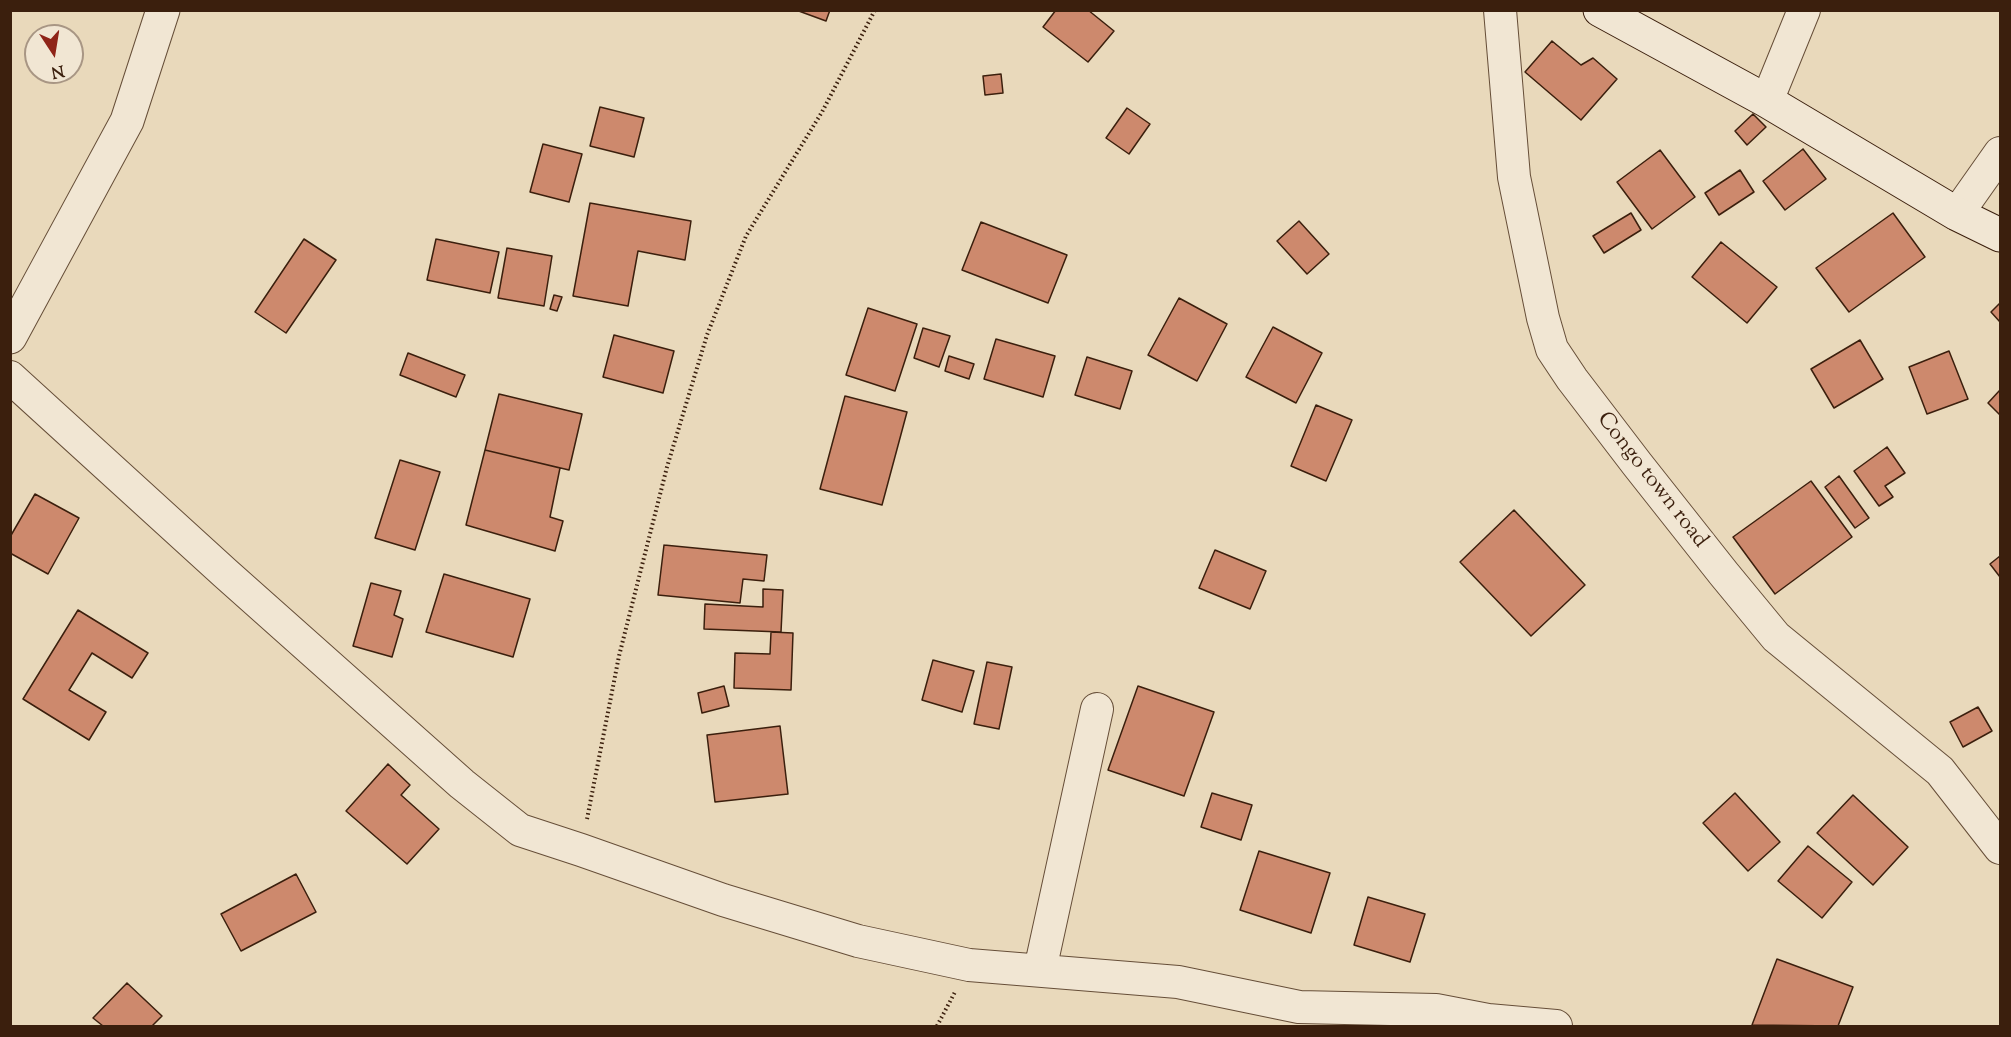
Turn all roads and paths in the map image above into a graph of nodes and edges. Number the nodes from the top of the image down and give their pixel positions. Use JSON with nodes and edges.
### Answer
{"nodes":[{"id":1,"x":163,"y":10,"type":"edge"},
{"id":2,"x":875,"y":10,"type":"edge"},
{"id":3,"x":1500,"y":10,"type":"edge"},
{"id":4,"x":1600,"y":10,"type":"edge"},
{"id":5,"x":1804,"y":10,"type":"edge"},
{"id":6,"x":1767,"y":100,"type":"junction"},
{"id":7,"x":2001,"y":153,"type":"edge"},
{"id":8,"x":1957,"y":214,"type":"junction"},
{"id":9,"x":2001,"y":235,"type":"edge"},
{"id":10,"x":10,"y":337,"type":"edge"},
{"id":11,"x":10,"y":377,"type":"edge"},
{"id":12,"x":1097,"y":709,"type":"dead end"},
{"id":13,"x":2001,"y":848,"type":"edge"},
{"id":14,"x":581,"y":849,"type":"junction"},
{"id":15,"x":1040,"y":970,"type":"junction"},
{"id":16,"x":1297,"y":1017,"type":"edge"},
{"id":17,"x":1556,"y":1026,"type":"edge"}],
"edges":[{"from":1,"to":10,"type":"main road"},
{"from":2,"to":14,"type":"path"},
{"from":3,"to":13,"type":"street","name":"Congo town road"},
{"from":4,"to":6,"type":"main road"},
{"from":5,"to":6,"type":"street"},
{"from":6,"to":8,"type":"main road"},
{"from":7,"to":8,"type":"street"},
{"from":8,"to":9,"type":"main road"},
{"from":11,"to":14,"type":"street"},
{"from":12,"to":15,"type":"street"},
{"from":14,"to":15,"type":"street"},
{"from":15,"to":16,"type":"street"},
{"from":16,"to":17,"type":"street"}]}
